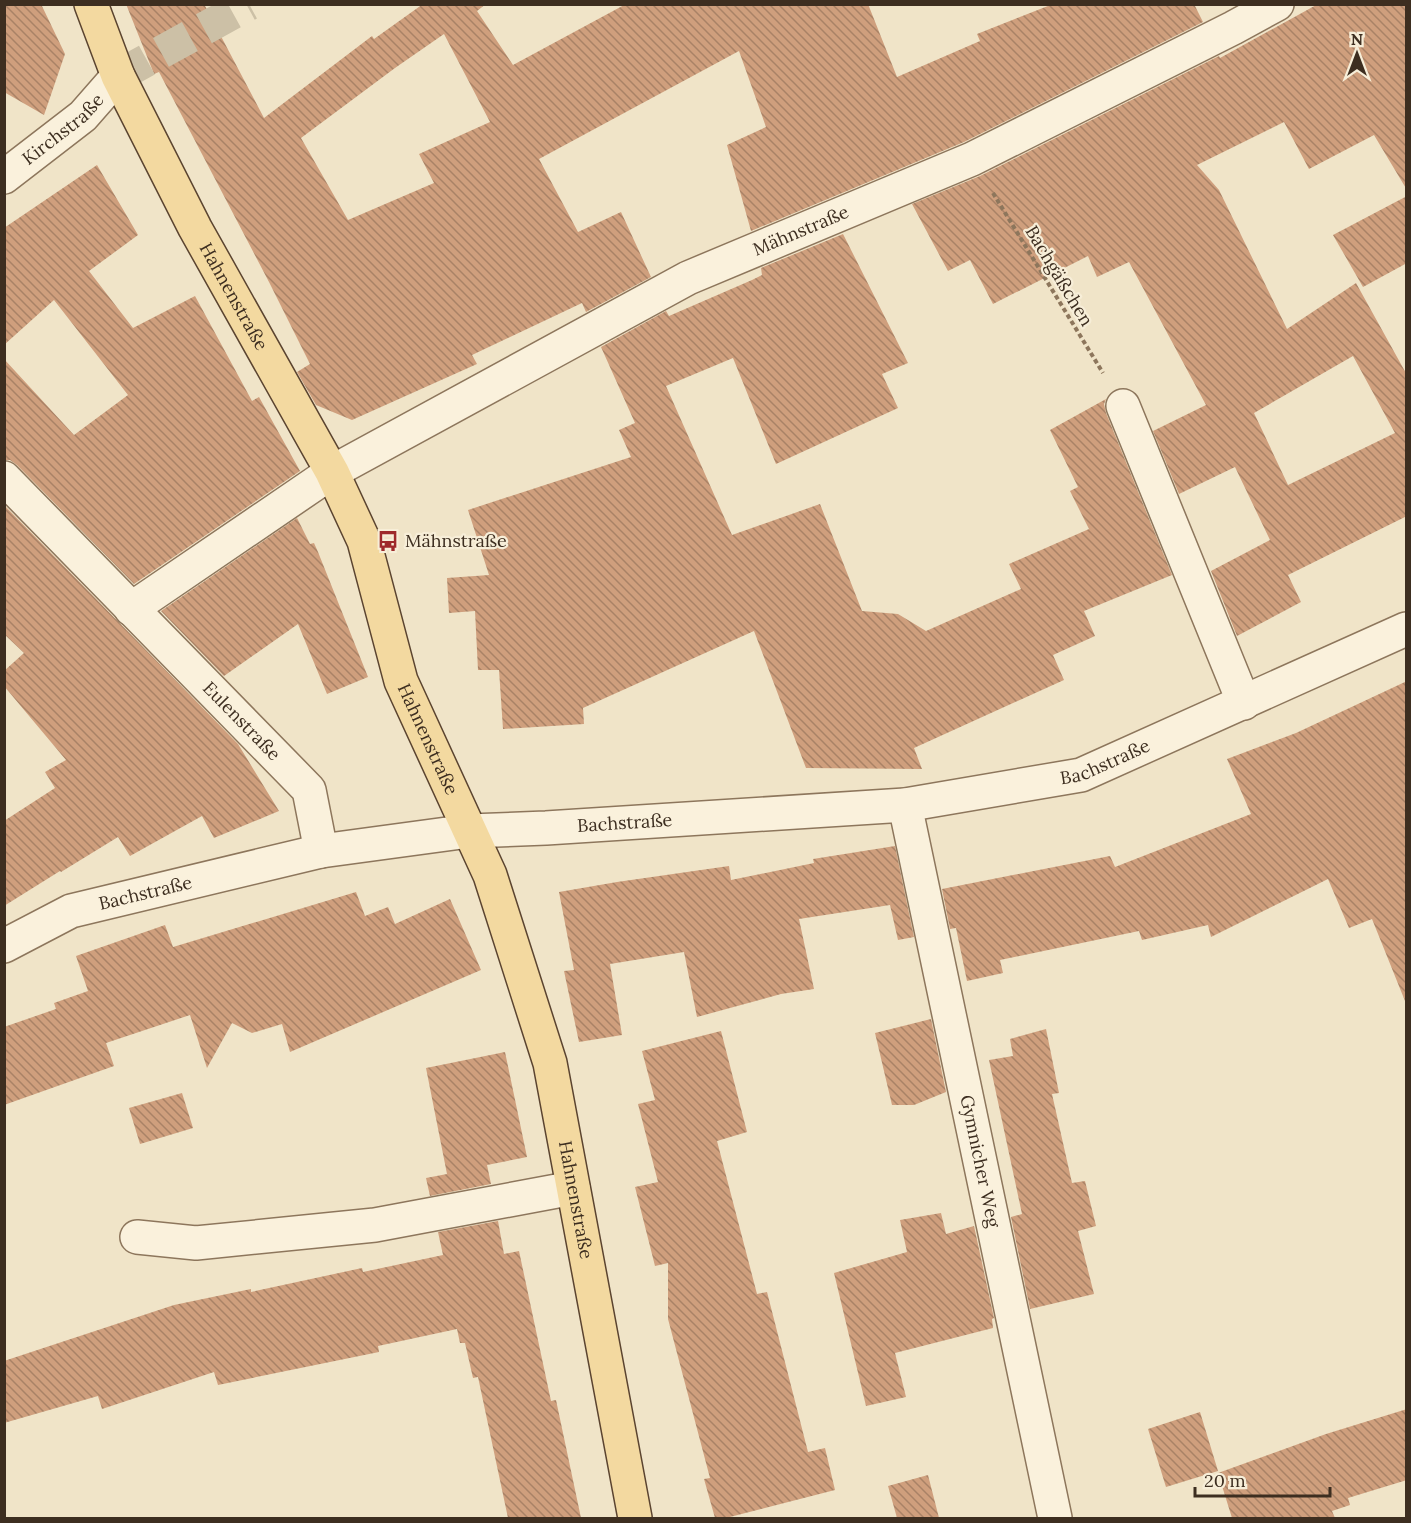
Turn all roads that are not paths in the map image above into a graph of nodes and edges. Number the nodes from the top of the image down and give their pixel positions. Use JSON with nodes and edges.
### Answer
{"nodes":[{"id":1,"x":91,"y":4,"type":"edge"},
{"id":2,"x":1277,"y":4,"type":"edge"},
{"id":3,"x":1227,"y":16,"type":"edge"},
{"id":4,"x":118,"y":75,"type":"junction"},
{"id":5,"x":4,"y":177,"type":"edge"},
{"id":6,"x":1123,"y":406,"type":"road end"},
{"id":7,"x":332,"y":472,"type":"junction"},
{"id":8,"x":4,"y":478,"type":"edge"},
{"id":9,"x":131,"y":609,"type":"junction"},
{"id":10,"x":1407,"y":629,"type":"edge"},
{"id":11,"x":1244,"y":703,"type":"junction"},
{"id":12,"x":905,"y":805,"type":"junction"},
{"id":13,"x":470,"y":831,"type":"junction"},
{"id":14,"x":321,"y":851,"type":"junction"},
{"id":15,"x":4,"y":946,"type":"edge"},
{"id":16,"x":573,"y":1188,"type":"junction"},
{"id":17,"x":137,"y":1237,"type":"dead end"},
{"id":18,"x":635,"y":1518,"type":"edge"},
{"id":19,"x":1055,"y":1518,"type":"edge"}],
"edges":[{"from":1,"to":4,"type":"main road","name":"Hahnenstraße"},
{"from":2,"to":3,"type":"street","name":"Mähnstraße"},
{"from":3,"to":7,"type":"street","name":"Mähnstraße"},
{"from":4,"to":5,"type":"street","name":"Kirchstraße"},
{"from":4,"to":7,"type":"main road","name":"Hahnenstraße"},
{"from":6,"to":11,"type":"street"},
{"from":7,"to":9,"type":"street"},
{"from":7,"to":13,"type":"main road","name":"Hahnenstraße"},
{"from":8,"to":9,"type":"street","name":"Eulenstraße"},
{"from":9,"to":14,"type":"street","name":"Eulenstraße"},
{"from":10,"to":11,"type":"street","name":"Bachstraße"},
{"from":11,"to":12,"type":"street","name":"Bachstraße"},
{"from":12,"to":13,"type":"street","name":"Bachstraße"},
{"from":12,"to":19,"type":"street","name":"Gymnicher Weg"},
{"from":13,"to":14,"type":"street","name":"Bachstraße"},
{"from":13,"to":16,"type":"main road","name":"Hahnenstraße"},
{"from":14,"to":15,"type":"street","name":"Bachstraße"},
{"from":16,"to":17,"type":"street"},
{"from":16,"to":18,"type":"main road","name":"Hahnenstraße"}]}
